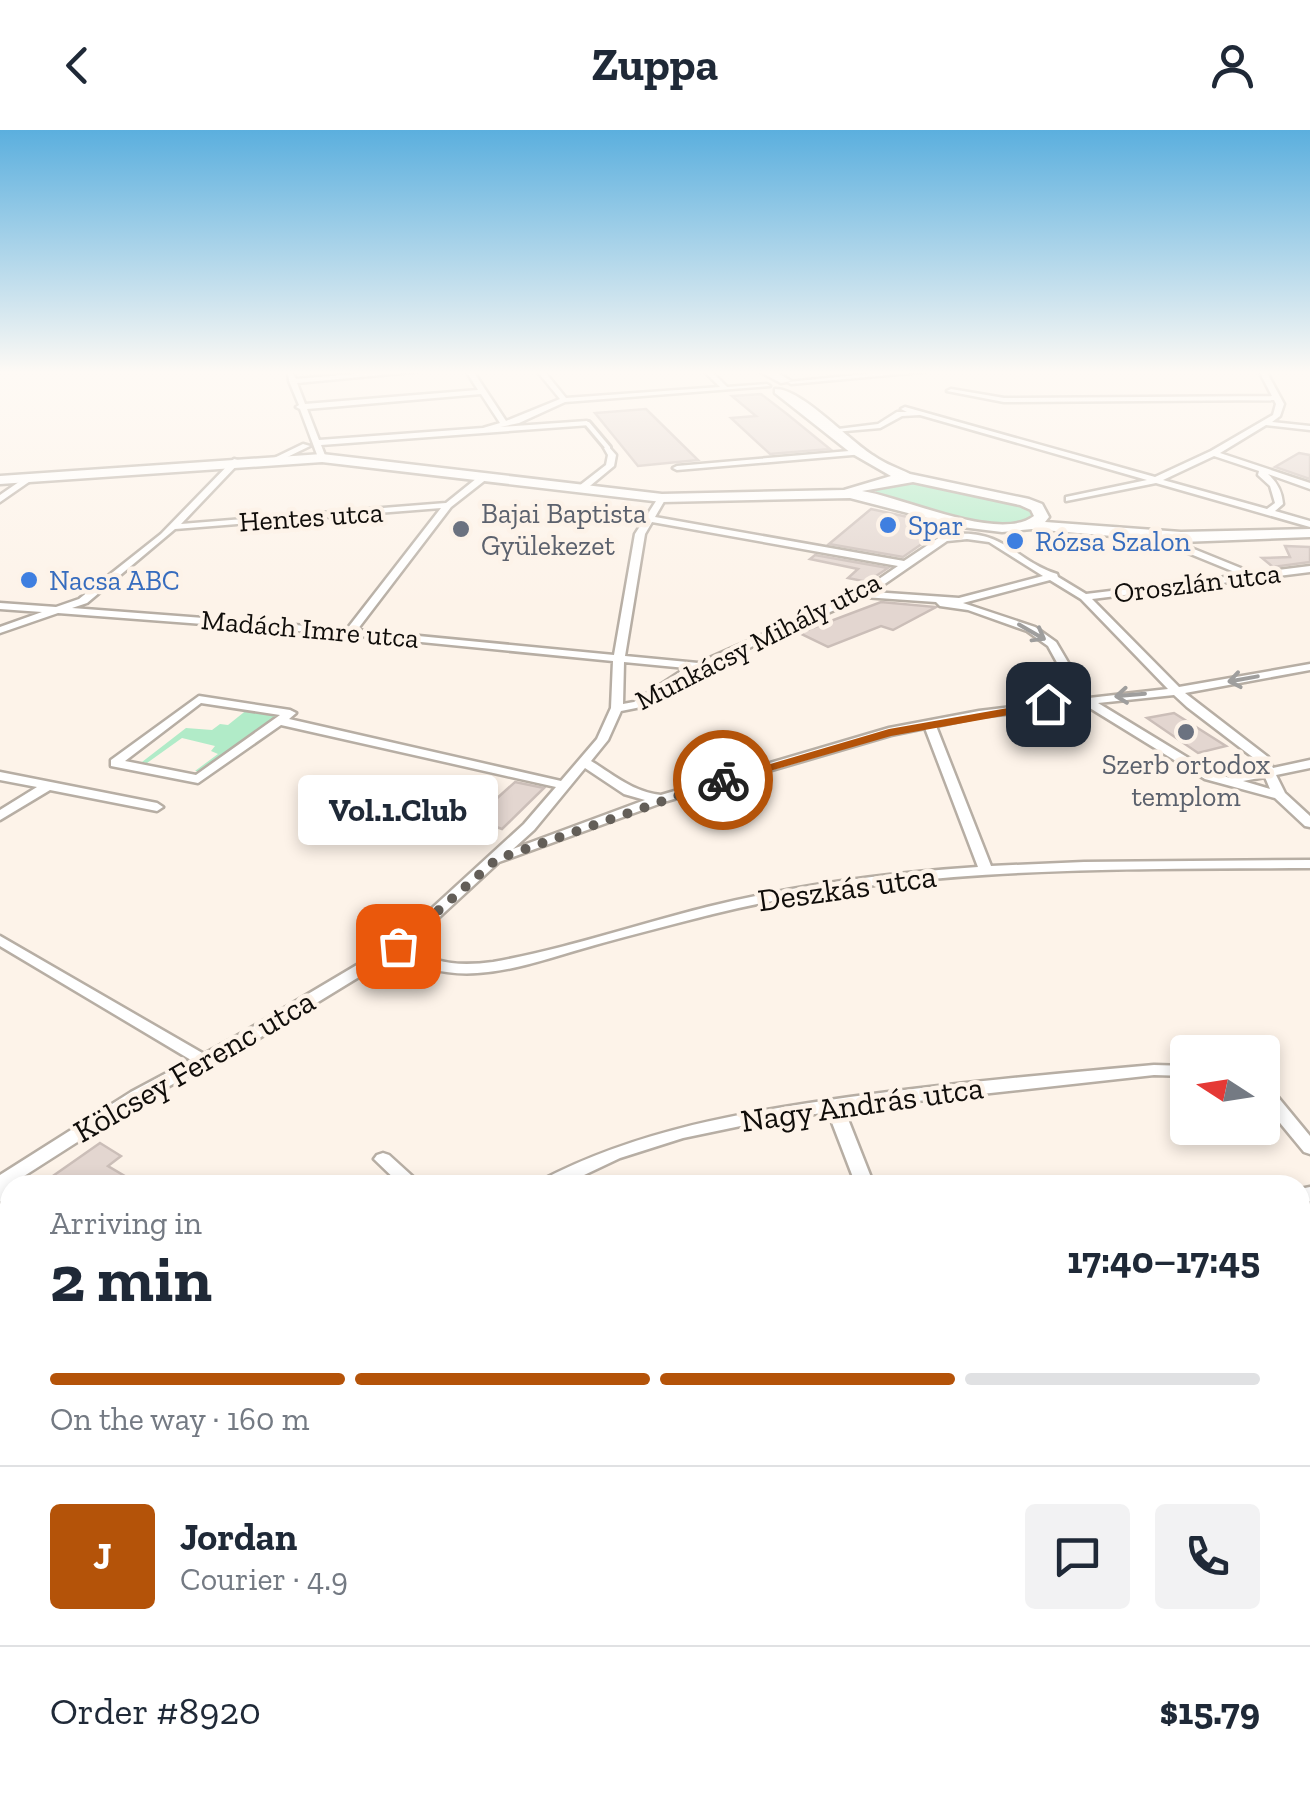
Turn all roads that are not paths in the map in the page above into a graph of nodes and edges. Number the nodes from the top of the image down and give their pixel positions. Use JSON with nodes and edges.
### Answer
{"nodes":[{"id":1,"x":608,"y":448,"type":"edge"},
{"id":2,"x":307,"y":449,"type":"joint"},
{"id":3,"x":858,"y":449,"type":"edge"},
{"id":4,"x":1036,"y":449,"type":"edge"},
{"id":5,"x":1222,"y":449,"type":"edge"},
{"id":6,"x":862,"y":452,"type":"junction"},
{"id":7,"x":1214,"y":453,"type":"junction"},
{"id":8,"x":237,"y":461,"type":"junction"},
{"id":9,"x":677,"y":468,"type":"dead end"},
{"id":10,"x":1258,"y":471,"type":"junction"},
{"id":11,"x":485,"y":476,"type":"junction"},
{"id":12,"x":32,"y":478,"type":"junction"},
{"id":13,"x":0,"y":480,"type":"edge"},
{"id":14,"x":1151,"y":482,"type":"junction"},
{"id":15,"x":876,"y":483,"type":"junction"},
{"id":16,"x":1310,"y":486,"type":"edge"},
{"id":17,"x":582,"y":488,"type":"junction"},
{"id":18,"x":662,"y":498,"type":"junction"},
{"id":19,"x":0,"y":499,"type":"edge"},
{"id":20,"x":1069,"y":499,"type":"dead end"},
{"id":21,"x":448,"y":505,"type":"junction"},
{"id":22,"x":1269,"y":512,"type":"junction"},
{"id":23,"x":937,"y":518,"type":"junction"},
{"id":24,"x":649,"y":519,"type":"junction"},
{"id":25,"x":1037,"y":521,"type":"junction"},
{"id":26,"x":173,"y":527,"type":"junction"},
{"id":27,"x":1302,"y":528,"type":"edge"},
{"id":28,"x":988,"y":533,"type":"junction"},
{"id":29,"x":1169,"y":536,"type":"junction"},
{"id":30,"x":946,"y":537,"type":"junction"},
{"id":31,"x":904,"y":564,"type":"junction"},
{"id":32,"x":1310,"y":569,"type":"edge"},
{"id":33,"x":1054,"y":576,"type":"junction"},
{"id":34,"x":1252,"y":576,"type":"junction"},
{"id":35,"x":863,"y":594,"type":"junction"},
{"id":36,"x":1084,"y":597,"type":"junction"},
{"id":37,"x":940,"y":602,"type":"junction"},
{"id":38,"x":0,"y":606,"type":"edge"},
{"id":39,"x":63,"y":611,"type":"junction"},
{"id":40,"x":0,"y":630,"type":"edge"},
{"id":41,"x":350,"y":632,"type":"junction"},
{"id":42,"x":620,"y":657,"type":"junction"},
{"id":43,"x":698,"y":666,"type":"junction"},
{"id":44,"x":1310,"y":667,"type":"edge"},
{"id":45,"x":1176,"y":691,"type":"junction"},
{"id":46,"x":1084,"y":699,"type":"junction"},
{"id":47,"x":617,"y":708,"type":"junction"},
{"id":48,"x":287,"y":722,"type":"junction"},
{"id":49,"x":929,"y":724,"type":"junction"},
{"id":50,"x":583,"y":762,"type":"junction"},
{"id":51,"x":1310,"y":764,"type":"edge"},
{"id":52,"x":1270,"y":774,"type":"junction"},
{"id":53,"x":0,"y":776,"type":"edge"},
{"id":54,"x":1223,"y":781,"type":"junction"},
{"id":55,"x":562,"y":785,"type":"junction"},
{"id":56,"x":47,"y":786,"type":"junction"},
{"id":57,"x":1279,"y":795,"type":"junction"},
{"id":58,"x":663,"y":798,"type":"junction"},
{"id":59,"x":157,"y":807,"type":"dead end"},
{"id":60,"x":0,"y":816,"type":"edge"},
{"id":61,"x":1310,"y":823,"type":"edge"},
{"id":62,"x":497,"y":859,"type":"junction"},
{"id":63,"x":1310,"y":864,"type":"edge"},
{"id":64,"x":986,"y":870,"type":"junction"},
{"id":65,"x":0,"y":940,"type":"edge"},
{"id":66,"x":398,"y":946,"type":"junction"},
{"id":67,"x":204,"y":1061,"type":"junction"},
{"id":68,"x":1170,"y":1071,"type":"edge"},
{"id":69,"x":834,"y":1105,"type":"junction"},
{"id":70,"x":1280,"y":1112,"type":"edge"},
{"id":71,"x":1310,"y":1148,"type":"edge"},
{"id":72,"x":383,"y":1159,"type":"dead end"},
{"id":73,"x":18,"y":1175,"type":"edge"},
{"id":74,"x":401,"y":1175,"type":"edge"},
{"id":75,"x":570,"y":1175,"type":"edge"},
{"id":76,"x":861,"y":1175,"type":"edge"}],
"edges":[{"from":1,"to":17,"type":"street"},
{"from":2,"to":8,"type":"main road"},
{"from":2,"to":11,"type":"main road"},
{"from":3,"to":6,"type":"main road"},
{"from":4,"to":14,"type":"street"},
{"from":5,"to":7,"type":"street"},
{"from":6,"to":9,"type":"street"},
{"from":6,"to":15,"type":"main road"},
{"from":7,"to":10,"type":"street"},
{"from":7,"to":14,"type":"street"},
{"from":8,"to":12,"type":"main road"},
{"from":8,"to":26,"type":"street"},
{"from":10,"to":16,"type":"street"},
{"from":10,"to":22,"type":"street"},
{"from":11,"to":17,"type":"main road"},
{"from":11,"to":21,"type":"street"},
{"from":12,"to":13,"type":"main road"},
{"from":12,"to":19,"type":"street"},
{"from":14,"to":20,"type":"street"},
{"from":14,"to":22,"type":"street"},
{"from":15,"to":18,"type":"main road"},
{"from":15,"to":23,"type":"main road"},
{"from":15,"to":25,"type":"main road"},
{"from":17,"to":18,"type":"main road"},
{"from":18,"to":24,"type":"street","name":"Kölcsey Ferenc utca"},
{"from":21,"to":26,"type":"street","name":"Hentes utca"},
{"from":21,"to":41,"type":"street"},
{"from":22,"to":27,"type":"street"},
{"from":23,"to":28,"type":"main road"},
{"from":23,"to":30,"type":"street"},
{"from":24,"to":31,"type":"street"},
{"from":24,"to":42,"type":"street","name":"Kölcsey Ferenc utca"},
{"from":25,"to":28,"type":"main road"},
{"from":25,"to":29,"type":"main road"},
{"from":26,"to":39,"type":"street"},
{"from":27,"to":29,"type":"main road"},
{"from":28,"to":30,"type":"street"},
{"from":28,"to":33,"type":"street"},
{"from":29,"to":34,"type":"street"},
{"from":30,"to":31,"type":"street","name":"Munkácsy Mihály utca"},
{"from":31,"to":35,"type":"street","name":"Munkácsy Mihály utca"},
{"from":32,"to":34,"type":"street","name":"Oroszlán utca"},
{"from":33,"to":36,"type":"street"},
{"from":33,"to":37,"type":"street"},
{"from":34,"to":36,"type":"street","name":"Oroszlán utca"},
{"from":35,"to":37,"type":"street"},
{"from":35,"to":43,"type":"street","name":"Munkácsy Mihály utca"},
{"from":36,"to":45,"type":"street"},
{"from":37,"to":46,"type":"street","one_way":true},
{"from":38,"to":39,"type":"street","name":"Madách Imre utca"},
{"from":39,"to":40,"type":"street"},
{"from":39,"to":41,"type":"street","name":"Madách Imre utca"},
{"from":41,"to":42,"type":"street","name":"Madách Imre utca"},
{"from":42,"to":43,"type":"street"},
{"from":42,"to":47,"type":"street","name":"Kölcsey Ferenc utca"},
{"from":43,"to":47,"type":"street","name":"Munkácsy Mihály utca"},
{"from":44,"to":45,"type":"street","one_way":true},
{"from":45,"to":46,"type":"street","one_way":true},
{"from":45,"to":52,"type":"street"},
{"from":46,"to":49,"type":"street"},
{"from":46,"to":54,"type":"street"},
{"from":47,"to":50,"type":"street","name":"Kölcsey Ferenc utca"},
{"from":48,"to":48,"type":"street"},
{"from":48,"to":55,"type":"street"},
{"from":49,"to":58,"type":"street"},
{"from":49,"to":64,"type":"street"},
{"from":50,"to":55,"type":"street","name":"Kölcsey Ferenc utca"},
{"from":50,"to":58,"type":"street"},
{"from":51,"to":52,"type":"street"},
{"from":52,"to":54,"type":"street"},
{"from":52,"to":57,"type":"street"},
{"from":53,"to":56,"type":"street"},
{"from":54,"to":57,"type":"street"},
{"from":55,"to":62,"type":"street","name":"Kölcsey Ferenc utca"},
{"from":56,"to":59,"type":"street"},
{"from":56,"to":60,"type":"street"},
{"from":57,"to":61,"type":"street"},
{"from":58,"to":62,"type":"street"},
{"from":62,"to":66,"type":"street","name":"Kölcsey Ferenc utca"},
{"from":63,"to":64,"type":"street","name":"Deszkás utca"},
{"from":64,"to":66,"type":"street","name":"Deszkás utca"},
{"from":65,"to":67,"type":"street"},
{"from":66,"to":67,"type":"street","name":"Kölcsey Ferenc utca"},
{"from":67,"to":73,"type":"street","name":"Kölcsey Ferenc utca"},
{"from":68,"to":69,"type":"street","name":"Nagy András utca"},
{"from":69,"to":75,"type":"street","name":"Nagy András utca"},
{"from":69,"to":76,"type":"street"},
{"from":70,"to":71,"type":"street"},
{"from":72,"to":74,"type":"street"}]}
